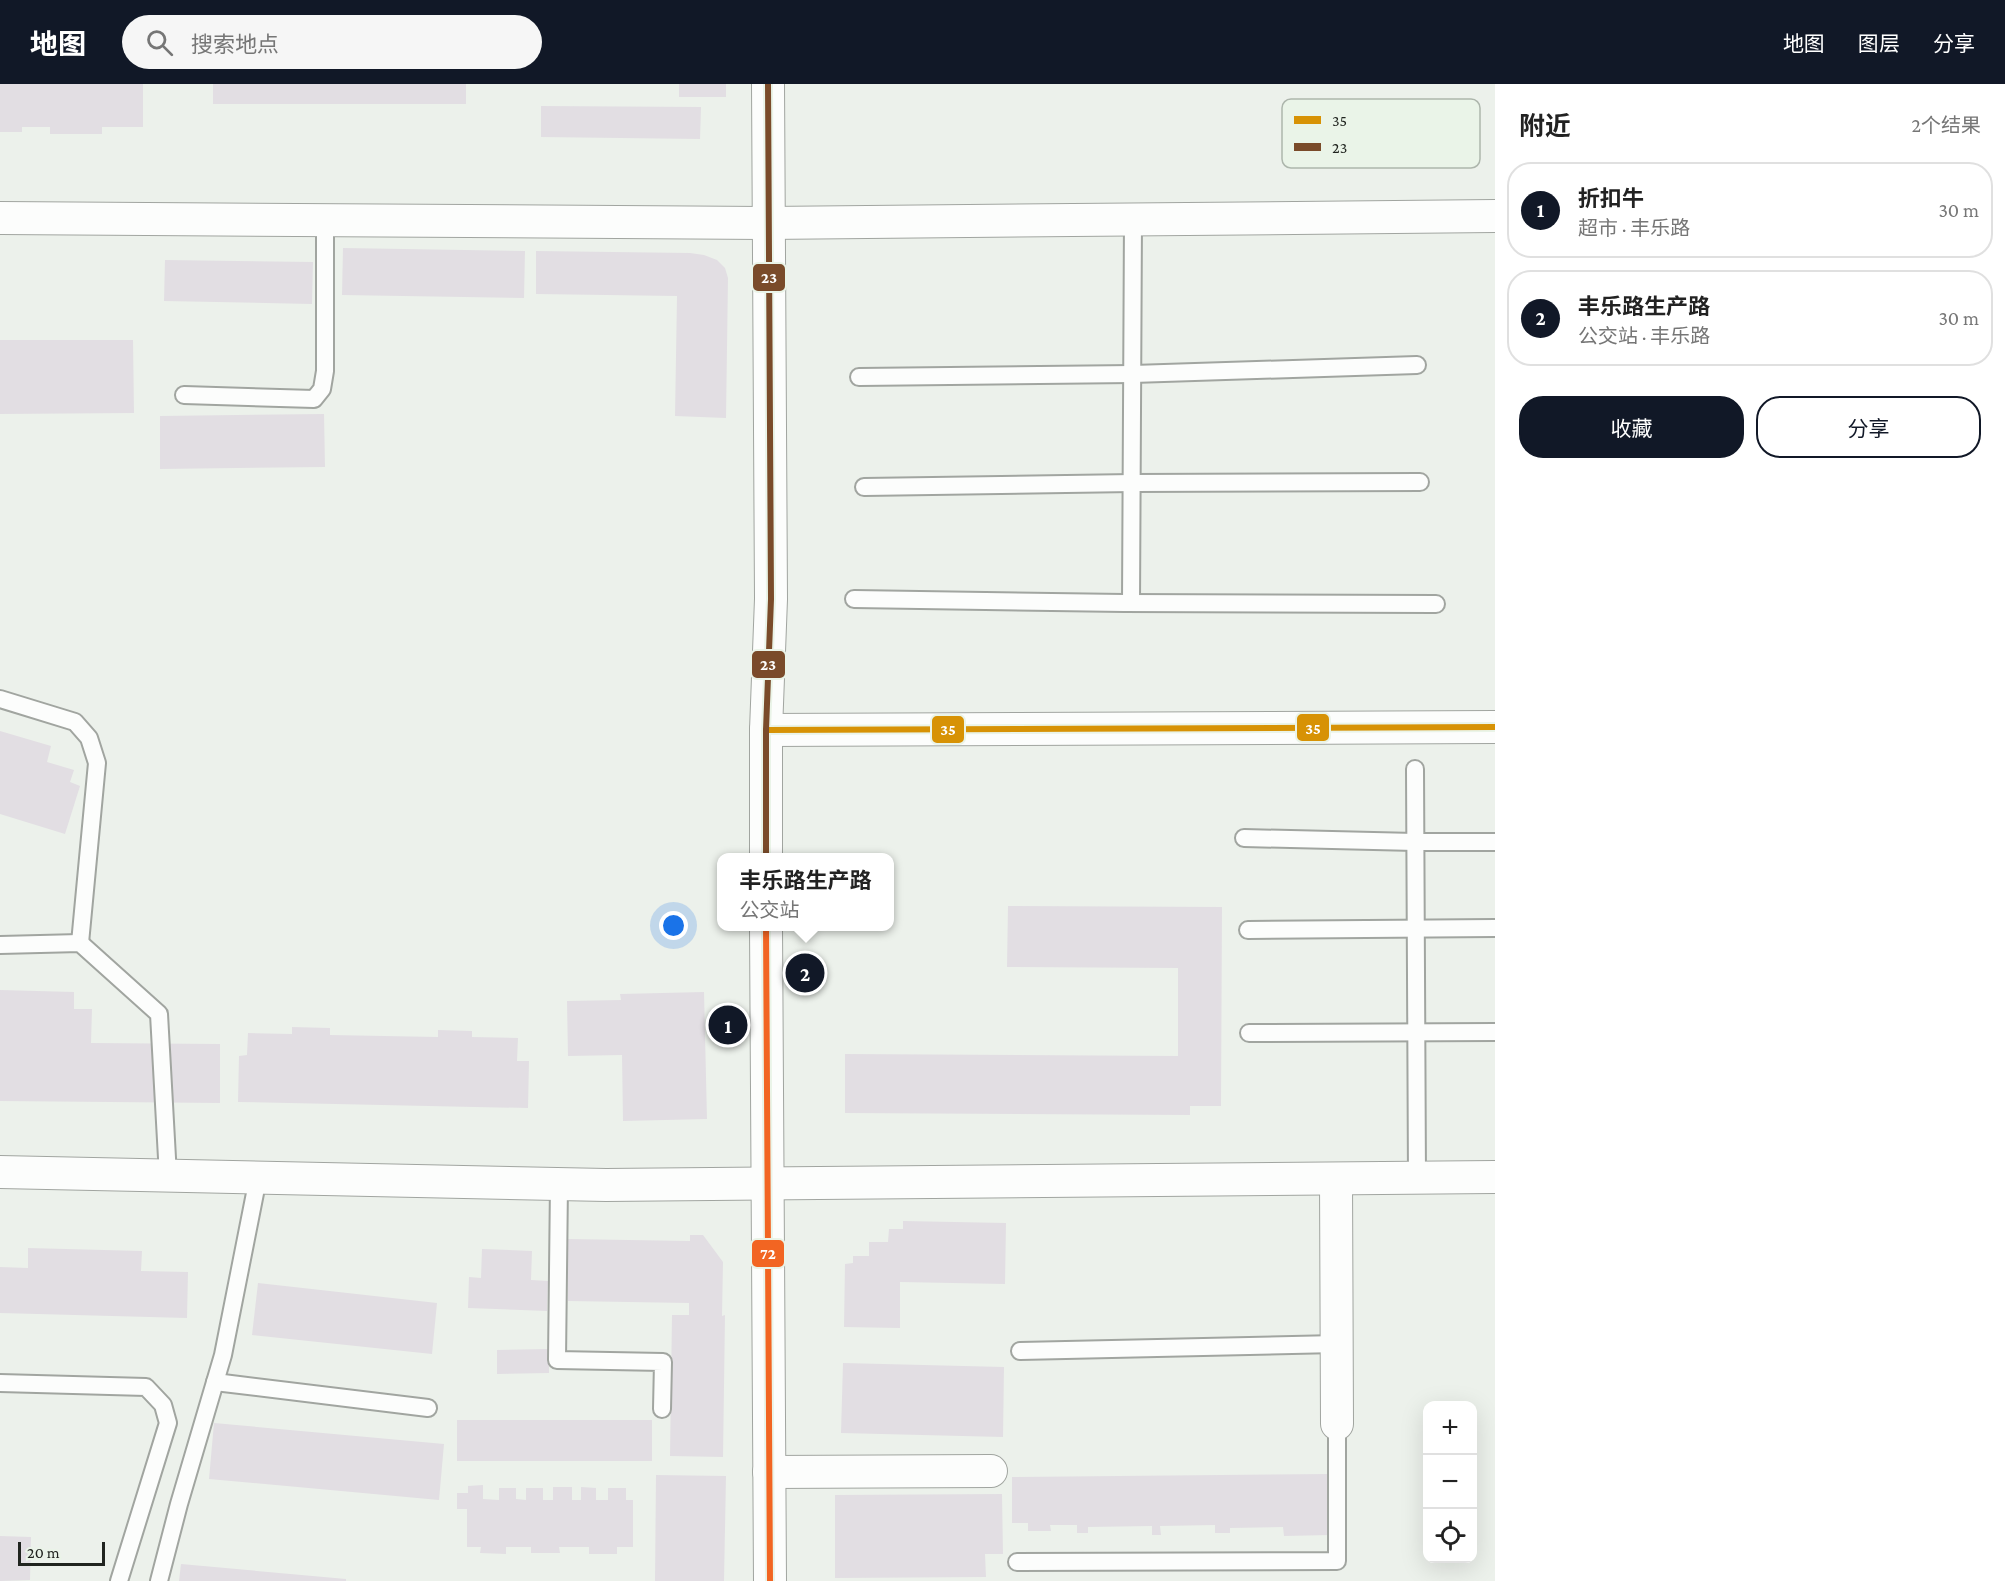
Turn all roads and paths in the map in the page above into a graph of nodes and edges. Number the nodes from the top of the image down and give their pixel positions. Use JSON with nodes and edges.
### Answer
{"nodes":[{"id":1,"x":768,"y":84,"type":"edge"},
{"id":2,"x":1495,"y":216,"type":"edge"},
{"id":3,"x":0,"y":218,"type":"edge"},
{"id":4,"x":325,"y":220,"type":"junction"},
{"id":5,"x":1133,"y":220,"type":"junction"},
{"id":6,"x":767,"y":223,"type":"junction"},
{"id":7,"x":1417,"y":365,"type":"dead end"},
{"id":8,"x":1133,"y":374,"type":"junction"},
{"id":9,"x":859,"y":377,"type":"dead end"},
{"id":10,"x":184,"y":395,"type":"dead end"},
{"id":11,"x":1420,"y":482,"type":"dead end"},
{"id":12,"x":1133,"y":483,"type":"junction"},
{"id":13,"x":864,"y":487,"type":"dead end"},
{"id":14,"x":854,"y":598,"type":"dead end"},
{"id":15,"x":1131,"y":603,"type":"junction"},
{"id":16,"x":1436,"y":604,"type":"dead end"},
{"id":17,"x":0,"y":699,"type":"edge"},
{"id":18,"x":1495,"y":728,"type":"edge"},
{"id":19,"x":766,"y":730,"type":"junction"},
{"id":20,"x":1415,"y":768,"type":"dead end"},
{"id":21,"x":1244,"y":838,"type":"dead end"},
{"id":22,"x":1415,"y":842,"type":"junction"},
{"id":23,"x":1495,"y":842,"type":"edge"},
{"id":24,"x":766,"y":853,"type":"edge"},
{"id":25,"x":1495,"y":928,"type":"edge"},
{"id":26,"x":1248,"y":930,"type":"dead end"},
{"id":27,"x":1416,"y":930,"type":"junction"},
{"id":28,"x":766,"y":931,"type":"edge"},
{"id":29,"x":80,"y":943,"type":"junction"},
{"id":30,"x":0,"y":945,"type":"edge"},
{"id":31,"x":1416,"y":1032,"type":"junction"},
{"id":32,"x":1495,"y":1032,"type":"edge"},
{"id":33,"x":1249,"y":1034,"type":"dead end"},
{"id":34,"x":0,"y":1172,"type":"edge"},
{"id":35,"x":168,"y":1176,"type":"junction"},
{"id":36,"x":258,"y":1178,"type":"junction"},
{"id":37,"x":1417,"y":1178,"type":"junction"},
{"id":38,"x":1495,"y":1178,"type":"edge"},
{"id":39,"x":1336,"y":1179,"type":"junction"},
{"id":40,"x":559,"y":1184,"type":"junction"},
{"id":41,"x":766,"y":1184,"type":"junction"},
{"id":42,"x":1337,"y":1344,"type":"junction"},
{"id":43,"x":1020,"y":1351,"type":"dead end"},
{"id":44,"x":0,"y":1383,"type":"edge"},
{"id":45,"x":215,"y":1383,"type":"junction"},
{"id":46,"x":428,"y":1408,"type":"dead end"},
{"id":47,"x":662,"y":1409,"type":"dead end"},
{"id":48,"x":1337,"y":1424,"type":"joint"},
{"id":49,"x":991,"y":1471,"type":"dead end"},
{"id":50,"x":769,"y":1472,"type":"junction"},
{"id":51,"x":1017,"y":1562,"type":"dead end"},
{"id":52,"x":119,"y":1581,"type":"edge"},
{"id":53,"x":159,"y":1581,"type":"edge"},
{"id":54,"x":770,"y":1581,"type":"edge"}],
"edges":[{"from":1,"to":6,"type":"street"},
{"from":2,"to":5,"type":"street"},
{"from":3,"to":4,"type":"street"},
{"from":4,"to":6,"type":"street"},
{"from":4,"to":10,"type":"lane"},
{"from":5,"to":6,"type":"street"},
{"from":5,"to":8,"type":"lane"},
{"from":6,"to":19,"type":"street"},
{"from":7,"to":8,"type":"lane"},
{"from":8,"to":9,"type":"lane"},
{"from":8,"to":12,"type":"lane"},
{"from":11,"to":12,"type":"lane"},
{"from":12,"to":13,"type":"lane"},
{"from":12,"to":15,"type":"lane"},
{"from":14,"to":15,"type":"lane"},
{"from":15,"to":16,"type":"lane"},
{"from":17,"to":29,"type":"lane"},
{"from":18,"to":19,"type":"street"},
{"from":19,"to":24,"type":"street"},
{"from":20,"to":22,"type":"lane"},
{"from":21,"to":22,"type":"lane"},
{"from":22,"to":23,"type":"lane"},
{"from":22,"to":27,"type":"lane"},
{"from":25,"to":27,"type":"lane"},
{"from":26,"to":27,"type":"lane"},
{"from":27,"to":31,"type":"lane"},
{"from":28,"to":41,"type":"street"},
{"from":29,"to":30,"type":"lane"},
{"from":29,"to":35,"type":"lane"},
{"from":31,"to":32,"type":"lane"},
{"from":31,"to":33,"type":"lane"},
{"from":31,"to":37,"type":"lane"},
{"from":34,"to":35,"type":"street"},
{"from":35,"to":36,"type":"street"},
{"from":36,"to":40,"type":"street"},
{"from":36,"to":45,"type":"lane"},
{"from":37,"to":38,"type":"street"},
{"from":37,"to":39,"type":"street"},
{"from":39,"to":41,"type":"street"},
{"from":39,"to":42,"type":"street"},
{"from":40,"to":41,"type":"street"},
{"from":40,"to":47,"type":"lane"},
{"from":41,"to":50,"type":"street"},
{"from":42,"to":43,"type":"lane"},
{"from":42,"to":48,"type":"street"},
{"from":44,"to":52,"type":"lane"},
{"from":45,"to":46,"type":"lane"},
{"from":45,"to":53,"type":"lane"},
{"from":48,"to":51,"type":"lane"},
{"from":49,"to":50,"type":"street"},
{"from":50,"to":54,"type":"street"}]}
